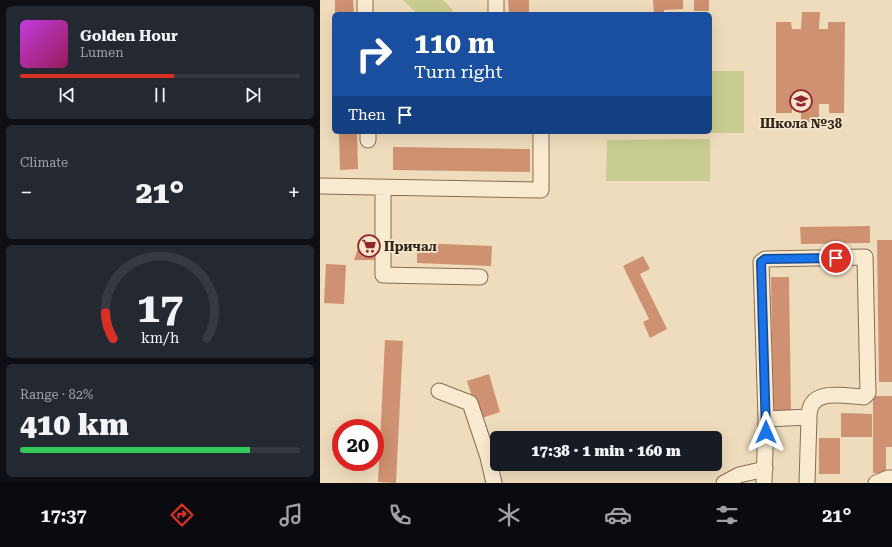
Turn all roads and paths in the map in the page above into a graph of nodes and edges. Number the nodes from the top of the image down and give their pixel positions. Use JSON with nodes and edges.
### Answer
{"nodes":[{"id":1,"x":365,"y":0,"type":"edge"},
{"id":2,"x":496,"y":0,"type":"edge"},
{"id":3,"x":365,"y":12,"type":"edge"},
{"id":4,"x":496,"y":12,"type":"edge"},
{"id":5,"x":541,"y":134,"type":"edge"},
{"id":6,"x":320,"y":186,"type":"edge"},
{"id":7,"x":383,"y":187,"type":"junction"},
{"id":8,"x":480,"y":277,"type":"dead end"},
{"id":9,"x":439,"y":391,"type":"dead end"},
{"id":10,"x":809,"y":417,"type":"junction"},
{"id":11,"x":766,"y":419,"type":"junction"},
{"id":12,"x":764,"y":476,"type":"edge"},
{"id":13,"x":892,"y":478,"type":"edge"},
{"id":14,"x":494,"y":483,"type":"edge"},
{"id":15,"x":724,"y":483,"type":"edge"},
{"id":16,"x":807,"y":483,"type":"edge"},
{"id":17,"x":876,"y":483,"type":"edge"}],
"edges":[{"from":1,"to":3,"type":"lane"},
{"from":2,"to":4,"type":"lane"},
{"from":5,"to":7,"type":"lane"},
{"from":6,"to":7,"type":"lane"},
{"from":7,"to":8,"type":"lane"},
{"from":9,"to":14,"type":"lane"},
{"from":10,"to":11,"type":"lane"},
{"from":10,"to":11,"type":"lane"},
{"from":10,"to":16,"type":"lane"},
{"from":11,"to":12,"type":"lane"},
{"from":12,"to":15,"type":"lane"},
{"from":13,"to":17,"type":"lane"}]}
